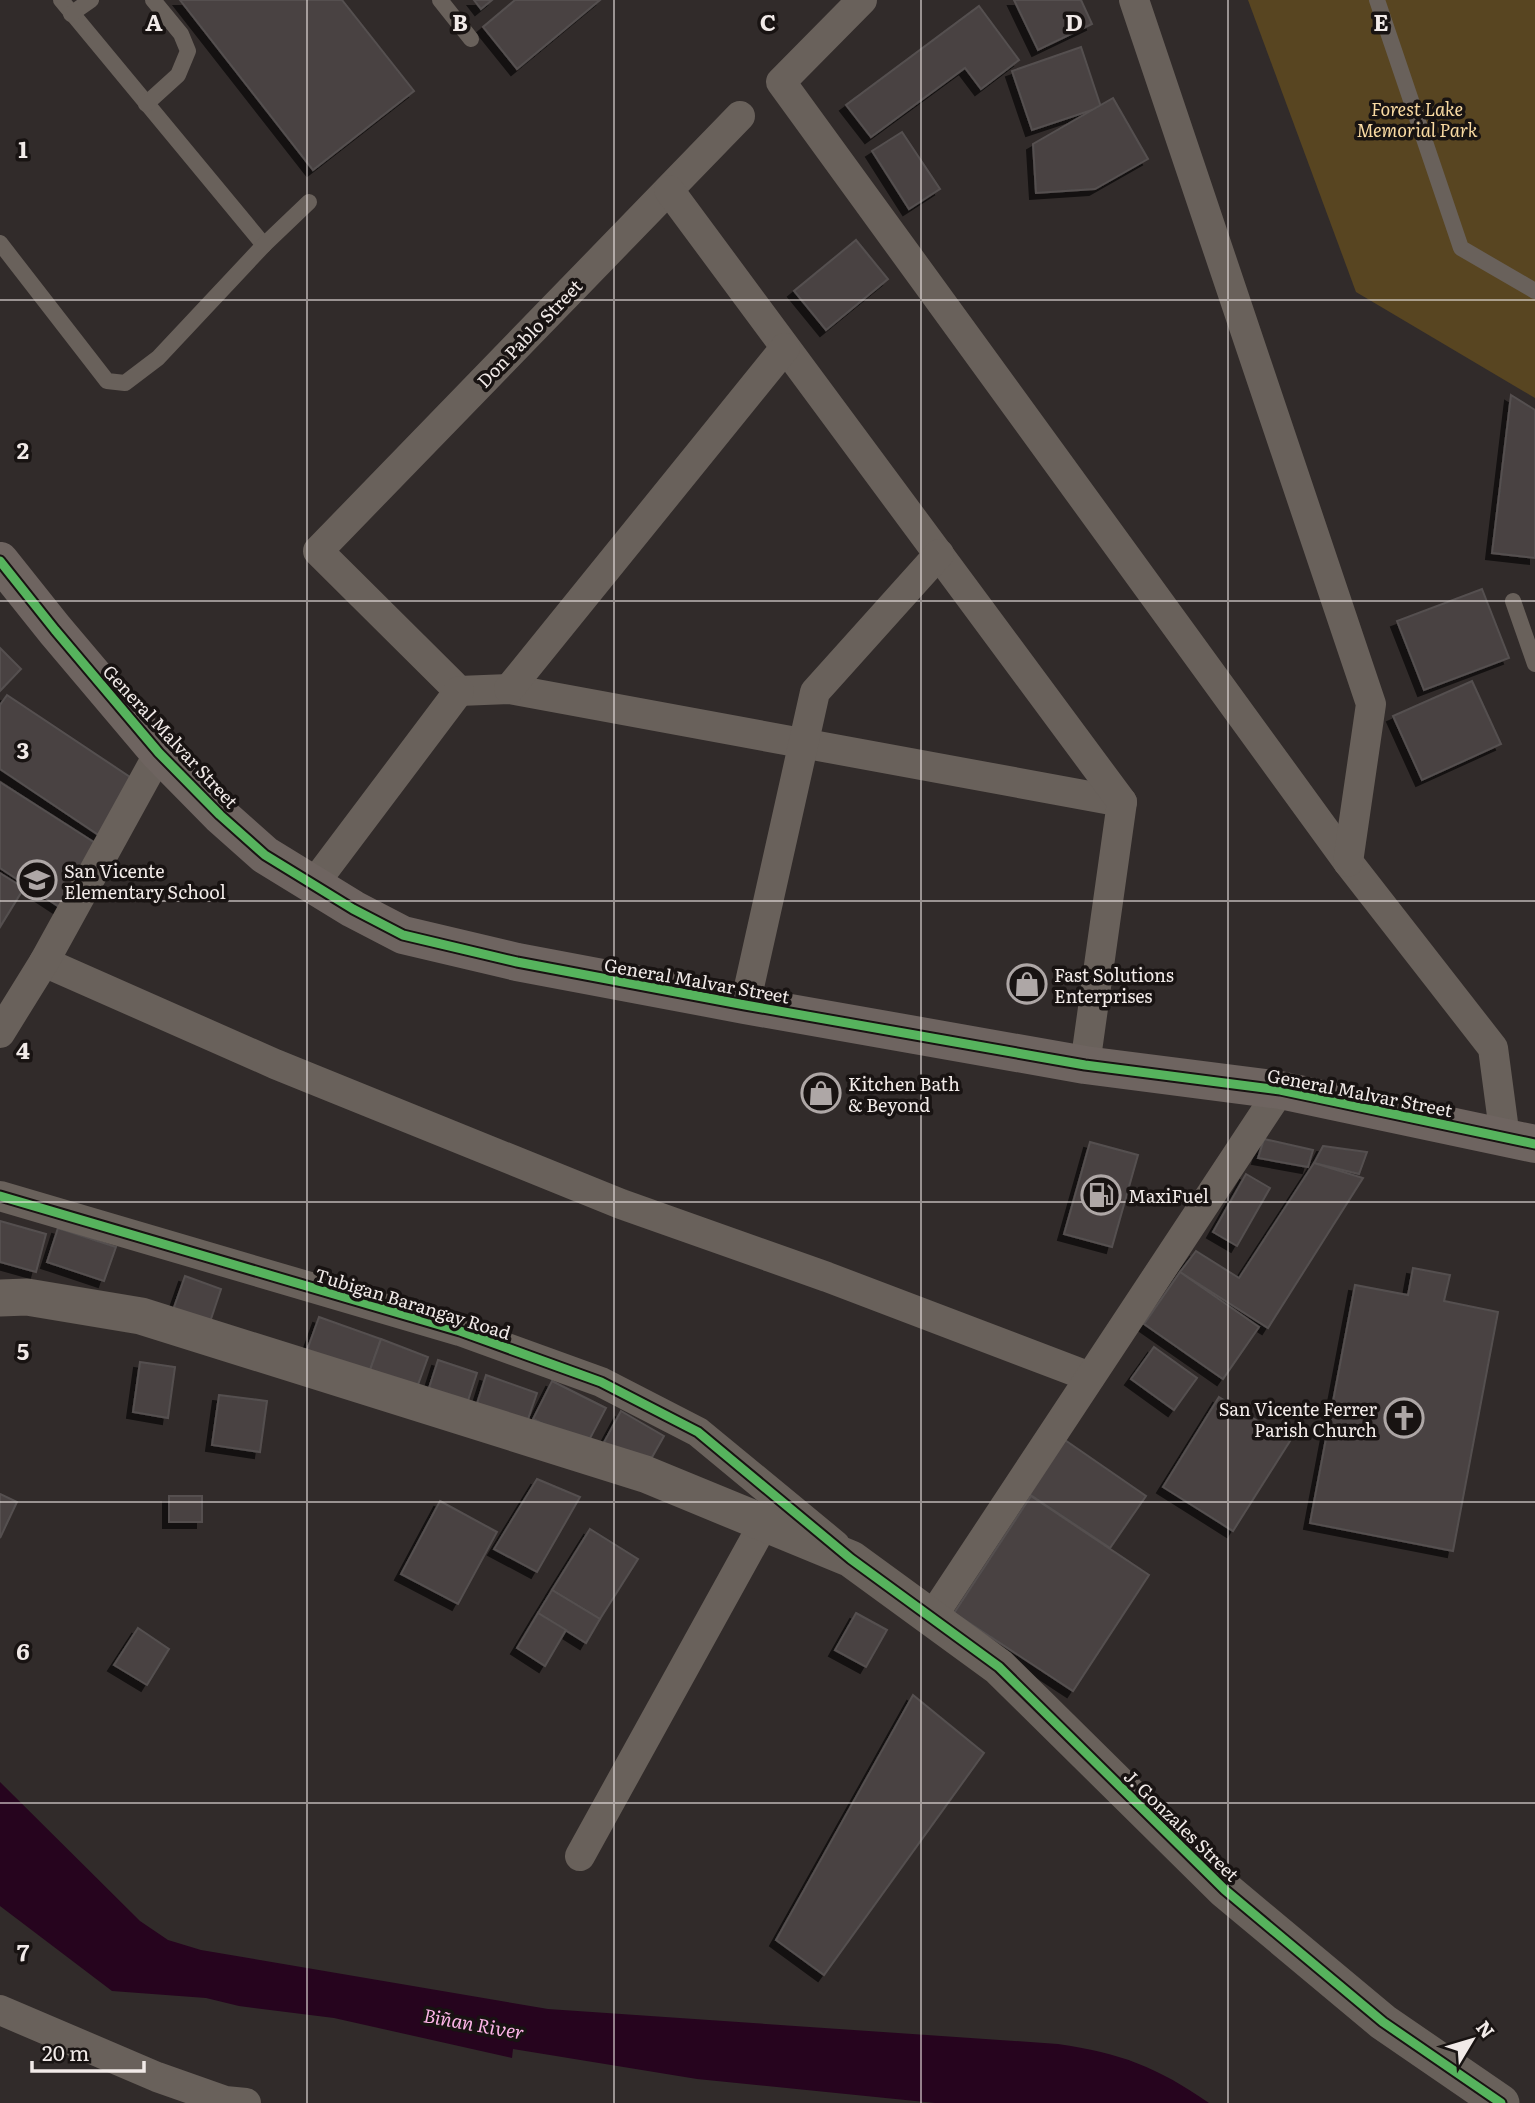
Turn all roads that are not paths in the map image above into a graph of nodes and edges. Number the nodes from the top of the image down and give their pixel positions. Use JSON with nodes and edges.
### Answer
{"nodes":[{"id":1,"x":61,"y":0,"type":"edge"},
{"id":2,"x":91,"y":0,"type":"edge"},
{"id":3,"x":153,"y":0,"type":"edge"},
{"id":4,"x":440,"y":0,"type":"edge"},
{"id":5,"x":862,"y":0,"type":"edge"},
{"id":6,"x":1134,"y":0,"type":"edge"},
{"id":7,"x":1377,"y":0,"type":"edge"},
{"id":8,"x":71,"y":14,"type":"junction"},
{"id":9,"x":471,"y":38,"type":"dead end"},
{"id":10,"x":146,"y":104,"type":"junction"},
{"id":11,"x":740,"y":116,"type":"dead end"},
{"id":12,"x":668,"y":190,"type":"junction"},
{"id":13,"x":309,"y":202,"type":"dead end"},
{"id":14,"x":0,"y":243,"type":"edge"},
{"id":15,"x":264,"y":245,"type":"junction"},
{"id":16,"x":1535,"y":291,"type":"edge"},
{"id":17,"x":785,"y":348,"type":"junction"},
{"id":18,"x":939,"y":554,"type":"junction"},
{"id":19,"x":0,"y":561,"type":"edge"},
{"id":20,"x":1513,"y":601,"type":"dead end"},
{"id":21,"x":1535,"y":664,"type":"edge"},
{"id":22,"x":509,"y":689,"type":"junction"},
{"id":23,"x":458,"y":691,"type":"junction"},
{"id":24,"x":805,"y":744,"type":"junction"},
{"id":25,"x":159,"y":753,"type":"junction"},
{"id":26,"x":1122,"y":802,"type":"junction"},
{"id":27,"x":1348,"y":862,"type":"junction"},
{"id":28,"x":313,"y":885,"type":"junction"},
{"id":29,"x":44,"y":962,"type":"junction"},
{"id":30,"x":745,"y":1005,"type":"junction"},
{"id":31,"x":0,"y":1033,"type":"edge"},
{"id":32,"x":1085,"y":1065,"type":"junction"},
{"id":33,"x":1280,"y":1090,"type":"junction"},
{"id":34,"x":1520,"y":1141,"type":"edge"},
{"id":35,"x":0,"y":1196,"type":"edge"},
{"id":36,"x":0,"y":1298,"type":"edge"},
{"id":37,"x":1090,"y":1377,"type":"junction"},
{"id":38,"x":764,"y":1523,"type":"junction"},
{"id":39,"x":851,"y":1559,"type":"junction"},
{"id":40,"x":932,"y":1617,"type":"junction"},
{"id":41,"x":580,"y":1856,"type":"dead end"},
{"id":42,"x":0,"y":2010,"type":"edge"},
{"id":43,"x":246,"y":2103,"type":"edge"},
{"id":44,"x":1501,"y":2103,"type":"edge"}],
"edges":[{"from":1,"to":8,"type":"lane"},
{"from":2,"to":8,"type":"lane"},
{"from":3,"to":10,"type":"lane"},
{"from":4,"to":9,"type":"lane"},
{"from":5,"to":27,"type":"street"},
{"from":6,"to":27,"type":"street"},
{"from":7,"to":16,"type":"lane"},
{"from":8,"to":10,"type":"lane"},
{"from":10,"to":15,"type":"lane"},
{"from":11,"to":12,"type":"street","name":"Don Pablo Street"},
{"from":12,"to":17,"type":"street"},
{"from":12,"to":23,"type":"street","name":"Don Pablo Street"},
{"from":13,"to":15,"type":"lane"},
{"from":14,"to":15,"type":"lane"},
{"from":17,"to":18,"type":"street"},
{"from":17,"to":22,"type":"street"},
{"from":18,"to":24,"type":"street"},
{"from":18,"to":26,"type":"street"},
{"from":19,"to":25,"type":"highway","name":"General Malvar Street"},
{"from":20,"to":21,"type":"lane"},
{"from":22,"to":23,"type":"street"},
{"from":22,"to":24,"type":"street"},
{"from":23,"to":28,"type":"street"},
{"from":24,"to":26,"type":"street"},
{"from":24,"to":30,"type":"street"},
{"from":25,"to":28,"type":"highway","name":"General Malvar Street"},
{"from":25,"to":29,"type":"street"},
{"from":26,"to":32,"type":"street"},
{"from":27,"to":34,"type":"street"},
{"from":28,"to":30,"type":"highway","name":"General Malvar Street"},
{"from":29,"to":31,"type":"street"},
{"from":29,"to":37,"type":"street"},
{"from":30,"to":32,"type":"highway","name":"General Malvar Street"},
{"from":32,"to":33,"type":"highway","name":"General Malvar Street"},
{"from":33,"to":34,"type":"highway","name":"General Malvar Street"},
{"from":33,"to":37,"type":"street"},
{"from":35,"to":39,"type":"street","name":"Tubigan Barangay Road"},
{"from":36,"to":38,"type":"street","name":"J. Gonzales Street"},
{"from":37,"to":40,"type":"street"},
{"from":38,"to":39,"type":"street","name":"J. Gonzales Street"},
{"from":38,"to":41,"type":"street"},
{"from":39,"to":40,"type":"street","name":"J. Gonzales Street"},
{"from":40,"to":44,"type":"street","name":"J. Gonzales Street"},
{"from":42,"to":43,"type":"street"}]}
